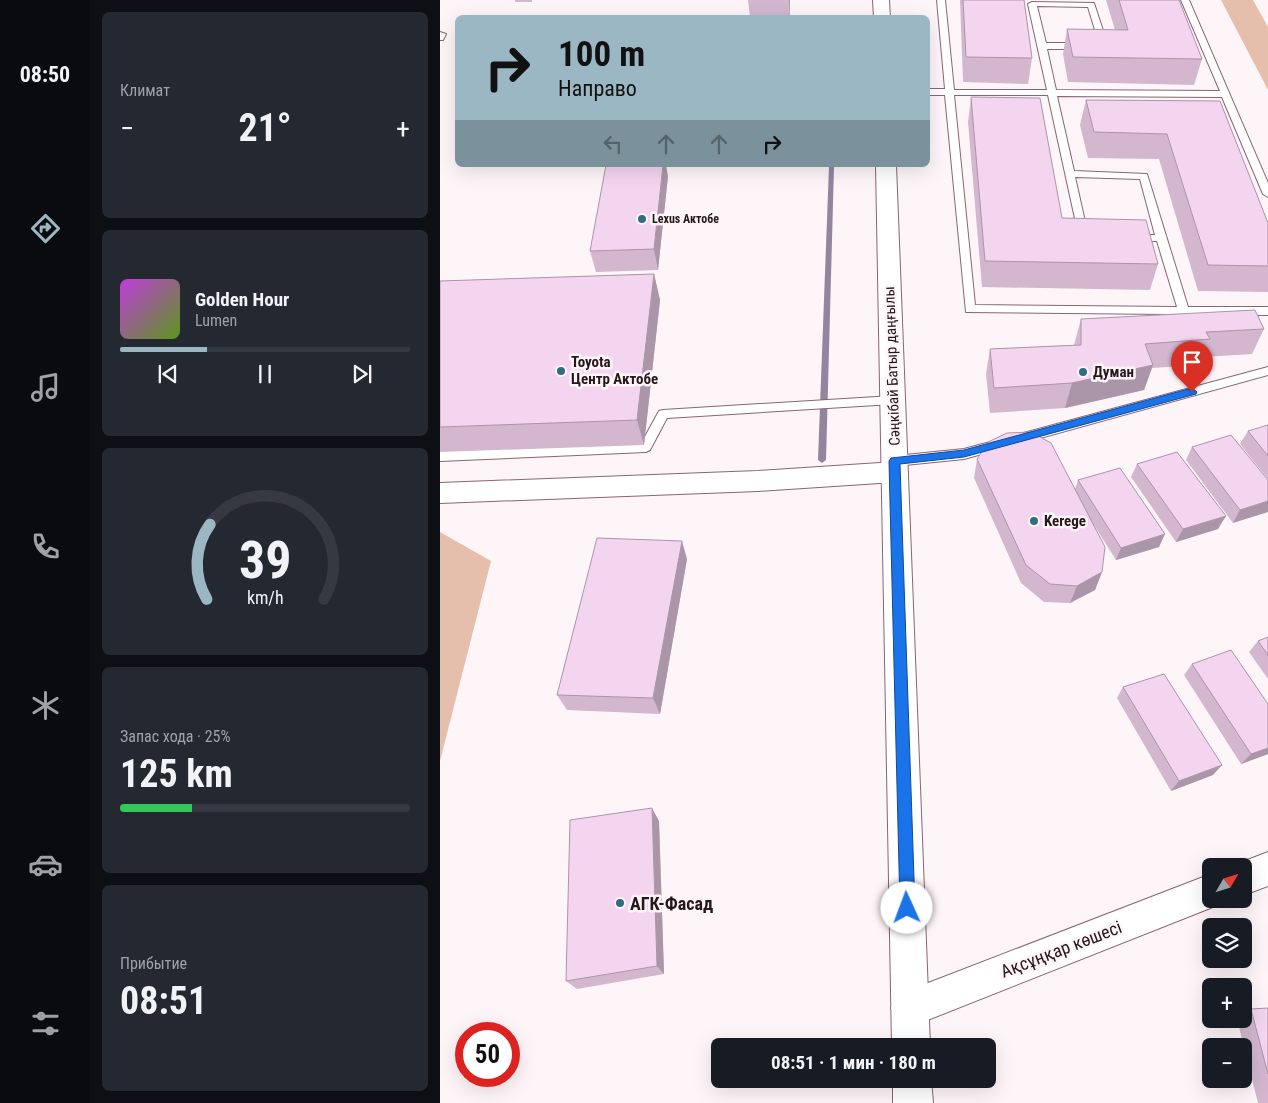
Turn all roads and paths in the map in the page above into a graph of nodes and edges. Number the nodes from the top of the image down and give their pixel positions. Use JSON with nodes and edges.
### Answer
{"nodes":[{"id":1,"x":881,"y":0,"type":"edge"},
{"id":2,"x":941,"y":0,"type":"edge"},
{"id":3,"x":1185,"y":0,"type":"edge"},
{"id":4,"x":1091,"y":2,"type":"edge"},
{"id":5,"x":882,"y":15,"type":"edge"},
{"id":6,"x":440,"y":34,"type":"edge"},
{"id":7,"x":440,"y":38,"type":"edge"},
{"id":8,"x":1042,"y":46,"type":"junction"},
{"id":9,"x":930,"y":92,"type":"edge"},
{"id":10,"x":950,"y":92,"type":"junction"},
{"id":11,"x":1051,"y":92,"type":"junction"},
{"id":12,"x":1225,"y":94,"type":"junction"},
{"id":13,"x":886,"y":167,"type":"edge"},
{"id":14,"x":1071,"y":174,"type":"junction"},
{"id":15,"x":1268,"y":194,"type":"edge"},
{"id":16,"x":1093,"y":237,"type":"edge"},
{"id":17,"x":1122,"y":238,"type":"edge"},
{"id":18,"x":1161,"y":238,"type":"junction"},
{"id":19,"x":1184,"y":311,"type":"junction"},
{"id":20,"x":1268,"y":311,"type":"edge"},
{"id":21,"x":1268,"y":371,"type":"edge"},
{"id":22,"x":893,"y":400,"type":"junction"},
{"id":23,"x":440,"y":456,"type":"edge"},
{"id":24,"x":895,"y":466,"type":"junction"},
{"id":25,"x":440,"y":493,"type":"edge"},
{"id":26,"x":1268,"y":868,"type":"edge"},
{"id":27,"x":1252,"y":875,"type":"edge"},
{"id":28,"x":1202,"y":894,"type":"edge"},
{"id":29,"x":910,"y":1008,"type":"junction"},
{"id":30,"x":911,"y":1038,"type":"edge"},
{"id":31,"x":912,"y":1088,"type":"edge"},
{"id":32,"x":913,"y":1103,"type":"edge"}],
"edges":[{"from":1,"to":5,"type":"main road"},
{"from":2,"to":10,"type":"lane"},
{"from":3,"to":12,"type":"lane"},
{"from":4,"to":8,"type":"lane"},
{"from":4,"to":8,"type":"lane"},
{"from":6,"to":7,"type":"lane"},
{"from":8,"to":11,"type":"lane"},
{"from":9,"to":10,"type":"lane"},
{"from":10,"to":11,"type":"lane"},
{"from":10,"to":19,"type":"lane"},
{"from":11,"to":12,"type":"lane"},
{"from":11,"to":14,"type":"lane"},
{"from":12,"to":15,"type":"lane"},
{"from":13,"to":22,"type":"main road","name":"Сәңкібай Батыр даңғылы"},
{"from":14,"to":16,"type":"lane"},
{"from":14,"to":18,"type":"lane"},
{"from":17,"to":18,"type":"lane"},
{"from":18,"to":19,"type":"lane"},
{"from":19,"to":20,"type":"lane"},
{"from":21,"to":24,"type":"lane"},
{"from":22,"to":23,"type":"lane"},
{"from":22,"to":24,"type":"main road","name":"Сәңкібай Батыр даңғылы"},
{"from":24,"to":25,"type":"main road"},
{"from":24,"to":29,"type":"main road","name":"Сәңкібай Батыр даңғылы"},
{"from":26,"to":27,"type":"main road"},
{"from":28,"to":29,"type":"main road","name":"Ақсұңқар көшесі"},
{"from":29,"to":30,"type":"main road","name":"Сәңкібай Батыр даңғылы"},
{"from":31,"to":32,"type":"main road"}]}
